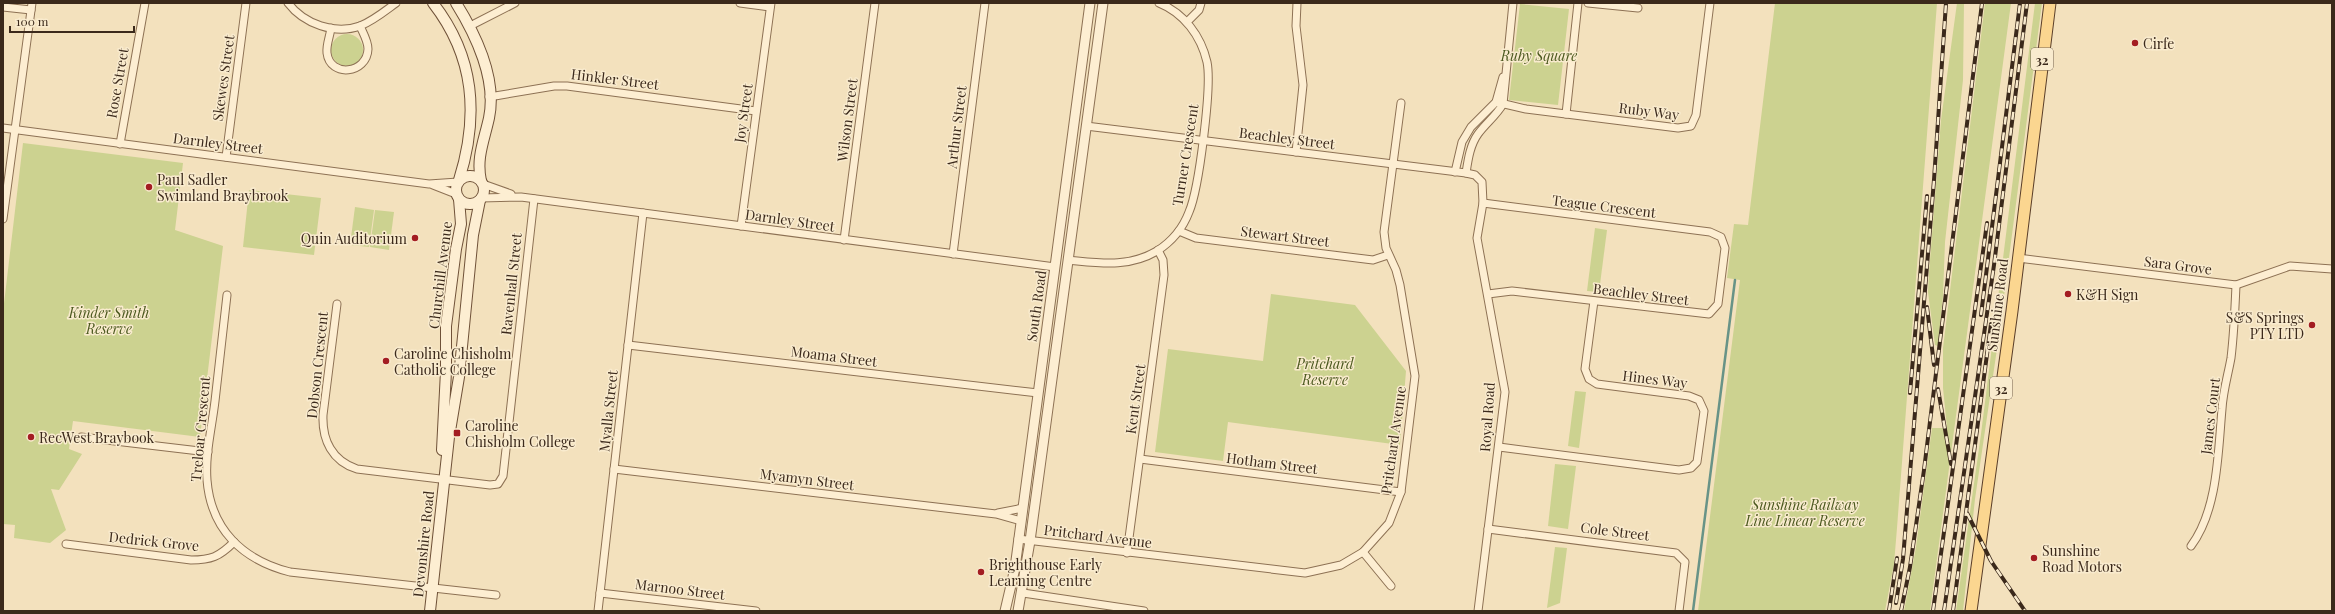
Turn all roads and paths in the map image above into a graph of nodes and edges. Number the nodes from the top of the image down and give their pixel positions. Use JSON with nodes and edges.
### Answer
{"nodes":[{"id":1,"x":144,"y":3,"type":"edge"},
{"id":2,"x":246,"y":3,"type":"edge"},
{"id":3,"x":288,"y":3,"type":"edge"},
{"id":4,"x":396,"y":3,"type":"edge"},
{"id":5,"x":433,"y":3,"type":"edge"},
{"id":6,"x":456,"y":3,"type":"edge"},
{"id":7,"x":515,"y":3,"type":"edge"},
{"id":8,"x":740,"y":3,"type":"edge"},
{"id":9,"x":875,"y":3,"type":"edge"},
{"id":10,"x":985,"y":3,"type":"edge"},
{"id":11,"x":1090,"y":3,"type":"edge"},
{"id":12,"x":1103,"y":3,"type":"edge"},
{"id":13,"x":1159,"y":3,"type":"edge"},
{"id":14,"x":1201,"y":3,"type":"edge"},
{"id":15,"x":1297,"y":3,"type":"edge"},
{"id":16,"x":1513,"y":3,"type":"edge"},
{"id":17,"x":1578,"y":3,"type":"edge"},
{"id":18,"x":1588,"y":3,"type":"edge"},
{"id":19,"x":1710,"y":3,"type":"edge"},
{"id":20,"x":2050,"y":3,"type":"edge"},
{"id":21,"x":771,"y":5,"type":"edge"},
{"id":22,"x":3,"y":7,"type":"edge"},
{"id":23,"x":31,"y":7,"type":"edge"},
{"id":24,"x":1638,"y":8,"type":"dead end"},
{"id":25,"x":1187,"y":22,"type":"junction"},
{"id":26,"x":360,"y":26,"type":"junction"},
{"id":27,"x":470,"y":26,"type":"junction"},
{"id":28,"x":331,"y":28,"type":"junction"},
{"id":29,"x":454,"y":34,"type":"junction"},
{"id":30,"x":489,"y":97,"type":"junction"},
{"id":31,"x":471,"y":98,"type":"junction"},
{"id":32,"x":1401,"y":103,"type":"dead end"},
{"id":33,"x":1499,"y":103,"type":"junction"},
{"id":34,"x":756,"y":111,"type":"junction"},
{"id":35,"x":1566,"y":114,"type":"junction"},
{"id":36,"x":1086,"y":126,"type":"junction"},
{"id":37,"x":1074,"y":127,"type":"junction"},
{"id":38,"x":1471,"y":127,"type":"junction"},
{"id":39,"x":3,"y":128,"type":"edge"},
{"id":40,"x":15,"y":130,"type":"junction"},
{"id":41,"x":1478,"y":133,"type":"junction"},
{"id":42,"x":1202,"y":140,"type":"junction"},
{"id":43,"x":120,"y":144,"type":"junction"},
{"id":44,"x":1296,"y":152,"type":"junction"},
{"id":45,"x":226,"y":157,"type":"junction"},
{"id":46,"x":1393,"y":165,"type":"junction"},
{"id":47,"x":1455,"y":172,"type":"junction"},
{"id":48,"x":1466,"y":174,"type":"junction"},
{"id":49,"x":459,"y":181,"type":"junction"},
{"id":50,"x":1482,"y":182,"type":"joint"},
{"id":51,"x":482,"y":183,"type":"junction"},
{"id":52,"x":429,"y":184,"type":"junction"},
{"id":53,"x":458,"y":196,"type":"junction"},
{"id":54,"x":521,"y":197,"type":"junction"},
{"id":55,"x":480,"y":199,"type":"junction"},
{"id":56,"x":534,"y":199,"type":"junction"},
{"id":57,"x":1483,"y":203,"type":"junction"},
{"id":58,"x":643,"y":213,"type":"junction"},
{"id":59,"x":3,"y":219,"type":"edge"},
{"id":60,"x":741,"y":226,"type":"junction"},
{"id":61,"x":1179,"y":231,"type":"junction"},
{"id":62,"x":1722,"y":237,"type":"joint"},
{"id":63,"x":844,"y":240,"type":"junction"},
{"id":64,"x":1158,"y":250,"type":"junction"},
{"id":65,"x":953,"y":254,"type":"junction"},
{"id":66,"x":1388,"y":255,"type":"junction"},
{"id":67,"x":2018,"y":258,"type":"junction"},
{"id":68,"x":1068,"y":260,"type":"junction"},
{"id":69,"x":1055,"y":267,"type":"junction"},
{"id":70,"x":2332,"y":269,"type":"edge"},
{"id":71,"x":2236,"y":285,"type":"junction"},
{"id":72,"x":1488,"y":294,"type":"junction"},
{"id":73,"x":227,"y":295,"type":"dead end"},
{"id":74,"x":1594,"y":301,"type":"junction"},
{"id":75,"x":337,"y":304,"type":"dead end"},
{"id":76,"x":628,"y":345,"type":"junction"},
{"id":77,"x":1038,"y":393,"type":"junction"},
{"id":78,"x":82,"y":436,"type":"dead end"},
{"id":79,"x":1499,"y":447,"type":"junction"},
{"id":80,"x":208,"y":452,"type":"junction"},
{"id":81,"x":1140,"y":459,"type":"junction"},
{"id":82,"x":614,"y":469,"type":"junction"},
{"id":83,"x":444,"y":480,"type":"junction"},
{"id":84,"x":1401,"y":492,"type":"junction"},
{"id":85,"x":1023,"y":508,"type":"junction"},
{"id":86,"x":996,"y":514,"type":"junction"},
{"id":87,"x":1021,"y":521,"type":"junction"},
{"id":88,"x":1488,"y":529,"type":"junction"},
{"id":89,"x":1018,"y":539,"type":"junction"},
{"id":90,"x":1030,"y":541,"type":"junction"},
{"id":91,"x":234,"y":542,"type":"junction"},
{"id":92,"x":66,"y":544,"type":"dead end"},
{"id":93,"x":2191,"y":546,"type":"dead end"},
{"id":94,"x":1363,"y":552,"type":"junction"},
{"id":95,"x":1127,"y":553,"type":"junction"},
{"id":96,"x":1391,"y":586,"type":"dead end"},
{"id":97,"x":432,"y":588,"type":"junction"},
{"id":98,"x":600,"y":593,"type":"junction"},
{"id":99,"x":1023,"y":593,"type":"junction"},
{"id":100,"x":496,"y":595,"type":"dead end"},
{"id":101,"x":1090,"y":607,"type":"edge"},
{"id":102,"x":728,"y":609,"type":"edge"},
{"id":103,"x":430,"y":611,"type":"edge"},
{"id":104,"x":598,"y":611,"type":"edge"},
{"id":105,"x":756,"y":611,"type":"edge"},
{"id":106,"x":1004,"y":611,"type":"edge"},
{"id":107,"x":1018,"y":611,"type":"edge"},
{"id":108,"x":1144,"y":611,"type":"edge"},
{"id":109,"x":1478,"y":611,"type":"edge"},
{"id":110,"x":1679,"y":611,"type":"edge"},
{"id":111,"x":1971,"y":611,"type":"edge"}],
"edges":[{"from":1,"to":43,"type":"street","name":"Rose Street"},
{"from":2,"to":45,"type":"street","name":"Skewes Street"},
{"from":3,"to":28,"type":"street"},
{"from":4,"to":26,"type":"street"},
{"from":5,"to":29,"type":"main road"},
{"from":6,"to":27,"type":"main road"},
{"from":7,"to":27,"type":"street"},
{"from":8,"to":21,"type":"street"},
{"from":9,"to":63,"type":"street","name":"Wilson Street"},
{"from":10,"to":65,"type":"street","name":"Arthur Street"},
{"from":11,"to":37,"type":"street","name":"South Road"},
{"from":12,"to":36,"type":"street","name":"South Road"},
{"from":13,"to":25,"type":"street","name":"Turner Crescent"},
{"from":14,"to":25,"type":"street"},
{"from":15,"to":44,"type":"street"},
{"from":16,"to":33,"type":"street"},
{"from":17,"to":35,"type":"street"},
{"from":18,"to":24,"type":"street"},
{"from":19,"to":35,"type":"street","name":"Ruby Way"},
{"from":20,"to":67,"type":"main road","name":"Sunshine Road","number":"32"},
{"from":21,"to":34,"type":"street","name":"Joy Street"},
{"from":22,"to":23,"type":"street"},
{"from":23,"to":40,"type":"street"},
{"from":25,"to":42,"type":"street","name":"Turner Crescent"},
{"from":26,"to":28,"type":"street"},
{"from":26,"to":28,"type":"street"},
{"from":27,"to":29,"type":"main road"},
{"from":27,"to":30,"type":"main road"},
{"from":29,"to":31,"type":"main road"},
{"from":30,"to":31,"type":"main road","name":"Hinkler Street"},
{"from":30,"to":34,"type":"street","name":"Hinkler Street"},
{"from":30,"to":51,"type":"main road"},
{"from":31,"to":49,"type":"main road"},
{"from":32,"to":46,"type":"street","name":"Pritchard Avenue"},
{"from":33,"to":35,"type":"street","name":"Ruby Way"},
{"from":33,"to":38,"type":"street"},
{"from":33,"to":41,"type":"street"},
{"from":34,"to":60,"type":"street","name":"Joy Street"},
{"from":36,"to":37,"type":"street"},
{"from":36,"to":42,"type":"street","name":"Beachley Street"},
{"from":36,"to":68,"type":"street","name":"South Road"},
{"from":37,"to":69,"type":"street","name":"South Road"},
{"from":38,"to":41,"type":"street"},
{"from":38,"to":47,"type":"street"},
{"from":39,"to":40,"type":"street","name":"Darnley Street"},
{"from":40,"to":43,"type":"street","name":"Darnley Street"},
{"from":40,"to":59,"type":"street"},
{"from":41,"to":48,"type":"street"},
{"from":42,"to":44,"type":"street","name":"Beachley Street"},
{"from":42,"to":61,"type":"street","name":"Turner Crescent"},
{"from":43,"to":45,"type":"street","name":"Darnley Street"},
{"from":44,"to":46,"type":"street","name":"Beachley Street"},
{"from":45,"to":52,"type":"street","name":"Darnley Street"},
{"from":46,"to":47,"type":"street","name":"Beachley Street"},
{"from":46,"to":66,"type":"street","name":"Pritchard Avenue"},
{"from":47,"to":48,"type":"street","name":"Beachley Street"},
{"from":48,"to":50,"type":"street","name":"Beachley Street"},
{"from":49,"to":51,"type":"main road"},
{"from":49,"to":52,"type":"street","name":"Darnley Street"},
{"from":49,"to":53,"type":"main road"},
{"from":50,"to":57,"type":"street","name":"Royal Road"},
{"from":51,"to":54,"type":"street","name":"Darnley Street"},
{"from":51,"to":55,"type":"main road"},
{"from":52,"to":53,"type":"street","name":"Darnley Street"},
{"from":53,"to":55,"type":"main road"},
{"from":53,"to":83,"type":"main road","name":"Churchill Avenue"},
{"from":54,"to":55,"type":"street","name":"Darnley Street"},
{"from":54,"to":56,"type":"street","name":"Darnley Street"},
{"from":55,"to":83,"type":"main road","name":"Churchill Avenue"},
{"from":56,"to":58,"type":"street","name":"Darnley Street"},
{"from":56,"to":83,"type":"street","name":"Ravenhall Street"},
{"from":57,"to":62,"type":"street","name":"Teague Crescent"},
{"from":57,"to":72,"type":"street","name":"Royal Road"},
{"from":58,"to":60,"type":"street","name":"Darnley Street"},
{"from":58,"to":76,"type":"street","name":"Myalla Street"},
{"from":60,"to":63,"type":"street","name":"Darnley Street"},
{"from":61,"to":64,"type":"street","name":"Turner Crescent"},
{"from":61,"to":66,"type":"street","name":"Stewart Street"},
{"from":62,"to":74,"type":"street","name":"Beachley Street"},
{"from":63,"to":65,"type":"street","name":"Darnley Street"},
{"from":64,"to":68,"type":"street","name":"Turner Crescent"},
{"from":64,"to":81,"type":"street","name":"Kent Street"},
{"from":65,"to":69,"type":"street","name":"Darnley Street"},
{"from":66,"to":84,"type":"street","name":"Pritchard Avenue"},
{"from":67,"to":71,"type":"street","name":"Sara Grove"},
{"from":67,"to":111,"type":"main road","name":"Sunshine Road","number":"32"},
{"from":68,"to":69,"type":"street"},
{"from":68,"to":90,"type":"street","name":"South Road"},
{"from":69,"to":77,"type":"street","name":"South Road"},
{"from":70,"to":71,"type":"street","name":"Sara Grove"},
{"from":71,"to":93,"type":"street","name":"James Court"},
{"from":72,"to":74,"type":"street","name":"Beachley Street"},
{"from":72,"to":79,"type":"street","name":"Royal Road"},
{"from":73,"to":80,"type":"street","name":"Treloar Crescent"},
{"from":74,"to":79,"type":"street","name":"Hines Way"},
{"from":75,"to":83,"type":"street","name":"Dobson Crescent"},
{"from":76,"to":77,"type":"street","name":"Moama Street"},
{"from":76,"to":82,"type":"street","name":"Myalla Street"},
{"from":77,"to":85,"type":"street","name":"South Road"},
{"from":78,"to":80,"type":"street"},
{"from":79,"to":88,"type":"street","name":"Royal Road"},
{"from":80,"to":91,"type":"street","name":"Treloar Crescent"},
{"from":81,"to":84,"type":"street","name":"Hotham Street"},
{"from":81,"to":95,"type":"street","name":"Kent Street"},
{"from":82,"to":86,"type":"street","name":"Myamyn Street"},
{"from":82,"to":98,"type":"street","name":"Myalla Street"},
{"from":83,"to":97,"type":"main road","name":"Devonshire Road"},
{"from":84,"to":94,"type":"street","name":"Pritchard Avenue"},
{"from":85,"to":86,"type":"street","name":"Myamyn Street"},
{"from":85,"to":87,"type":"street","name":"South Road"},
{"from":86,"to":87,"type":"street","name":"Myamyn Street"},
{"from":87,"to":89,"type":"street","name":"South Road"},
{"from":88,"to":109,"type":"street","name":"Royal Road"},
{"from":88,"to":110,"type":"street","name":"Cole Street"},
{"from":89,"to":90,"type":"street","name":"Pritchard Avenue"},
{"from":89,"to":106,"type":"street","name":"South Road"},
{"from":90,"to":95,"type":"street","name":"Pritchard Avenue"},
{"from":90,"to":99,"type":"street","name":"South Road"},
{"from":91,"to":92,"type":"street","name":"Dedrick Grove"},
{"from":91,"to":97,"type":"street","name":"Treloar Crescent"},
{"from":94,"to":95,"type":"street","name":"Pritchard Avenue"},
{"from":94,"to":96,"type":"street"},
{"from":97,"to":100,"type":"street","name":"Treloar Crescent"},
{"from":97,"to":103,"type":"main road","name":"Devonshire Road"},
{"from":98,"to":102,"type":"street","name":"Marnoo Street"},
{"from":98,"to":104,"type":"street","name":"Myalla Street"},
{"from":99,"to":101,"type":"street"},
{"from":99,"to":107,"type":"street","name":"South Road"},
{"from":101,"to":108,"type":"street"},
{"from":102,"to":105,"type":"street","name":"Marnoo Street"}]}
